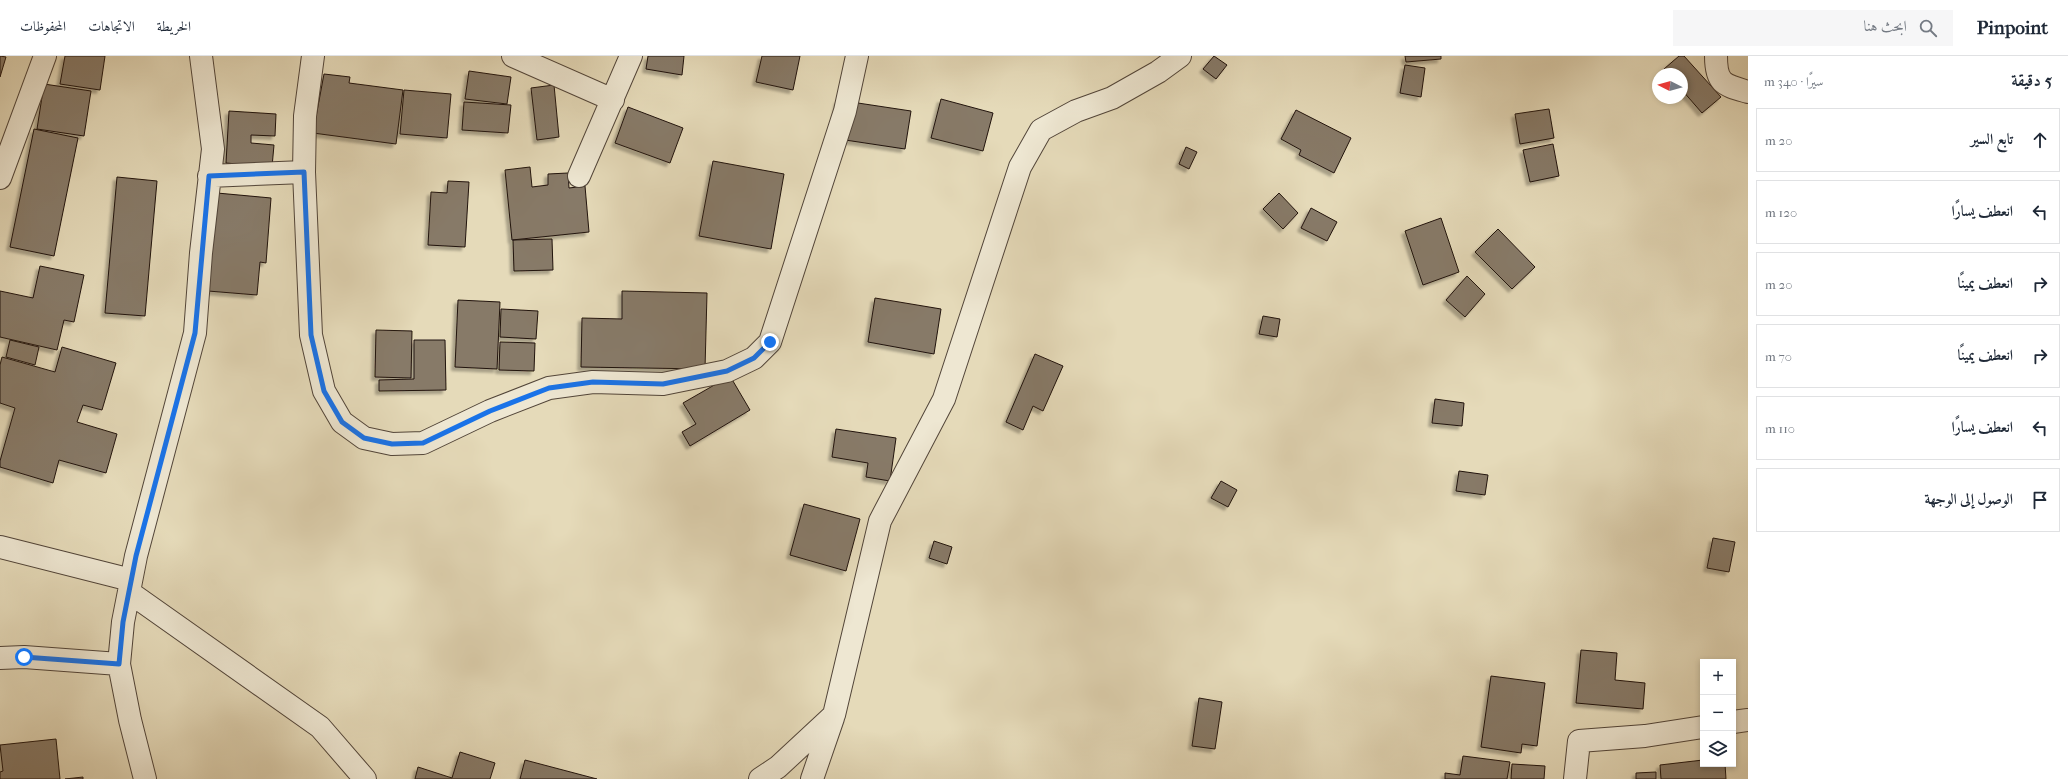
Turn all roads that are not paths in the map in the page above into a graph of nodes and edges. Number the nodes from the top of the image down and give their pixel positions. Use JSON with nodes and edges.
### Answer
{"nodes":[{"id":1,"x":44,"y":56,"type":"edge"},
{"id":2,"x":201,"y":56,"type":"edge"},
{"id":3,"x":314,"y":56,"type":"edge"},
{"id":4,"x":513,"y":56,"type":"edge"},
{"id":5,"x":631,"y":56,"type":"edge"},
{"id":6,"x":857,"y":56,"type":"edge"},
{"id":7,"x":1180,"y":56,"type":"edge"},
{"id":8,"x":1716,"y":56,"type":"edge"},
{"id":9,"x":1748,"y":92,"type":"edge"},
{"id":10,"x":613,"y":100,"type":"junction"},
{"id":11,"x":304,"y":172,"type":"junction"},
{"id":12,"x":209,"y":176,"type":"junction"},
{"id":13,"x":579,"y":176,"type":"dead end"},
{"id":14,"x":0,"y":178,"type":"edge"},
{"id":15,"x":0,"y":546,"type":"edge"},
{"id":16,"x":130,"y":586,"type":"junction"},
{"id":17,"x":0,"y":658,"type":"edge"},
{"id":18,"x":119,"y":664,"type":"junction"},
{"id":19,"x":834,"y":715,"type":"junction"},
{"id":20,"x":1748,"y":720,"type":"edge"},
{"id":21,"x":1736,"y":722,"type":"edge"},
{"id":22,"x":1700,"y":727,"type":"edge"},
{"id":23,"x":145,"y":779,"type":"edge"},
{"id":24,"x":365,"y":779,"type":"edge"},
{"id":25,"x":760,"y":779,"type":"edge"},
{"id":26,"x":812,"y":779,"type":"edge"},
{"id":27,"x":1575,"y":779,"type":"edge"}],
"edges":[{"from":1,"to":14,"type":"street"},
{"from":2,"to":12,"type":"street"},
{"from":3,"to":11,"type":"street"},
{"from":4,"to":10,"type":"street"},
{"from":5,"to":10,"type":"street"},
{"from":6,"to":11,"type":"street"},
{"from":7,"to":19,"type":"street"},
{"from":8,"to":9,"type":"street"},
{"from":10,"to":13,"type":"street"},
{"from":11,"to":12,"type":"street"},
{"from":12,"to":16,"type":"street"},
{"from":15,"to":16,"type":"street"},
{"from":16,"to":18,"type":"street"},
{"from":16,"to":24,"type":"street"},
{"from":17,"to":18,"type":"street"},
{"from":18,"to":23,"type":"street"},
{"from":19,"to":25,"type":"street"},
{"from":19,"to":26,"type":"street"},
{"from":20,"to":21,"type":"street"},
{"from":22,"to":27,"type":"street"}]}
